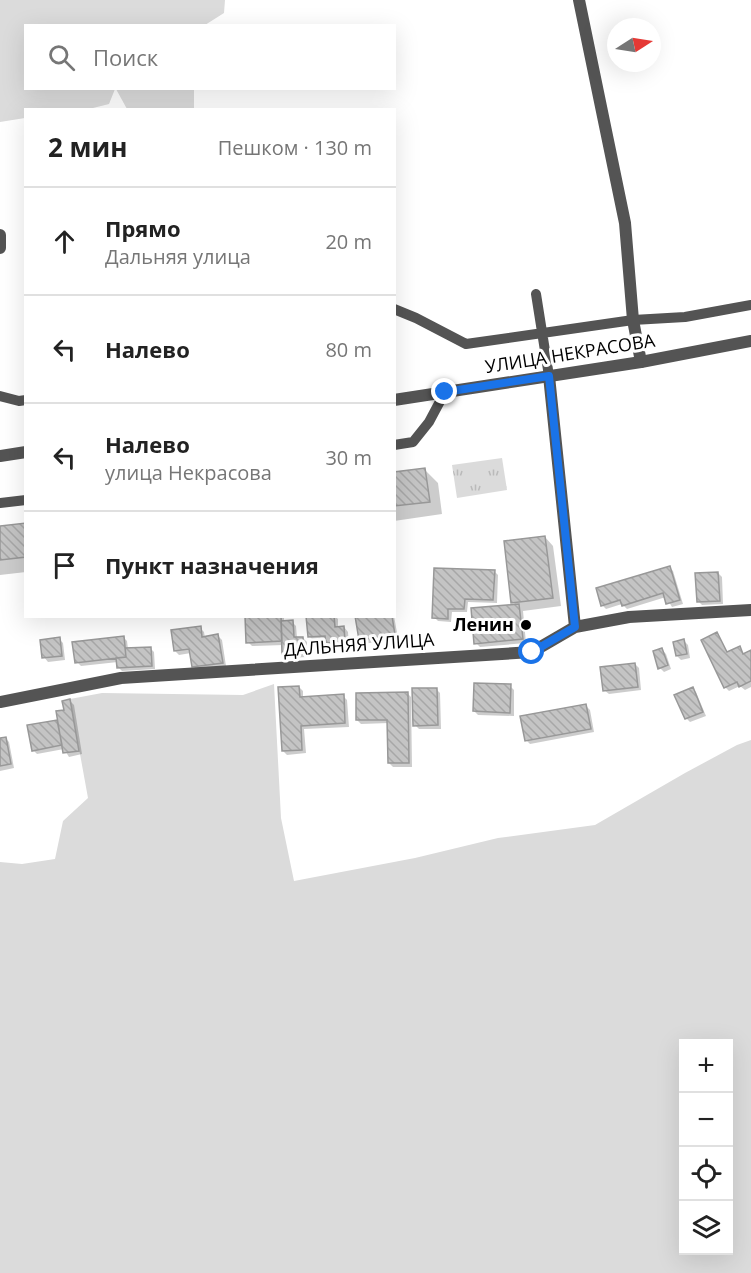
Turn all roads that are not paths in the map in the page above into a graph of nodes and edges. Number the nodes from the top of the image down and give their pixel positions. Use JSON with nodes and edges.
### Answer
{"nodes":[{"id":1,"x":579,"y":0,"type":"edge"},
{"id":2,"x":536,"y":294,"type":"dead end"},
{"id":3,"x":751,"y":305,"type":"edge"},
{"id":4,"x":396,"y":310,"type":"edge"},
{"id":5,"x":633,"y":320,"type":"junction"},
{"id":6,"x":543,"y":334,"type":"junction"},
{"id":7,"x":751,"y":341,"type":"edge"},
{"id":8,"x":641,"y":362,"type":"junction"},
{"id":9,"x":549,"y":376,"type":"junction"},
{"id":10,"x":445,"y":392,"type":"junction"},
{"id":11,"x":0,"y":396,"type":"edge"},
{"id":12,"x":24,"y":400,"type":"edge"},
{"id":13,"x":396,"y":400,"type":"edge"},
{"id":14,"x":396,"y":445,"type":"edge"},
{"id":15,"x":24,"y":452,"type":"edge"},
{"id":16,"x":0,"y":456,"type":"edge"},
{"id":17,"x":24,"y":500,"type":"edge"},
{"id":18,"x":0,"y":503,"type":"edge"},
{"id":19,"x":751,"y":610,"type":"edge"},
{"id":20,"x":575,"y":627,"type":"junction"},
{"id":21,"x":0,"y":702,"type":"edge"}],
"edges":[{"from":1,"to":5,"type":"street"},
{"from":2,"to":6,"type":"lane"},
{"from":3,"to":5,"type":"lane"},
{"from":4,"to":6,"type":"lane"},
{"from":5,"to":6,"type":"lane"},
{"from":5,"to":8,"type":"street"},
{"from":6,"to":9,"type":"lane"},
{"from":7,"to":8,"type":"street","name":"УЛИЦА НЕКРАСОВА"},
{"from":8,"to":9,"type":"street","name":"УЛИЦА НЕКРАСОВА"},
{"from":9,"to":10,"type":"street","name":"УЛИЦА НЕКРАСОВА"},
{"from":9,"to":20,"type":"street"},
{"from":10,"to":13,"type":"street","name":"УЛИЦА НЕКРАСОВА"},
{"from":10,"to":14,"type":"lane"},
{"from":11,"to":12,"type":"lane"},
{"from":15,"to":16,"type":"street"},
{"from":17,"to":18,"type":"lane"},
{"from":19,"to":20,"type":"street","name":"ДАЛЬНЯЯ УЛИЦА"},
{"from":20,"to":21,"type":"street","name":"ДАЛЬНЯЯ УЛИЦА"}]}
